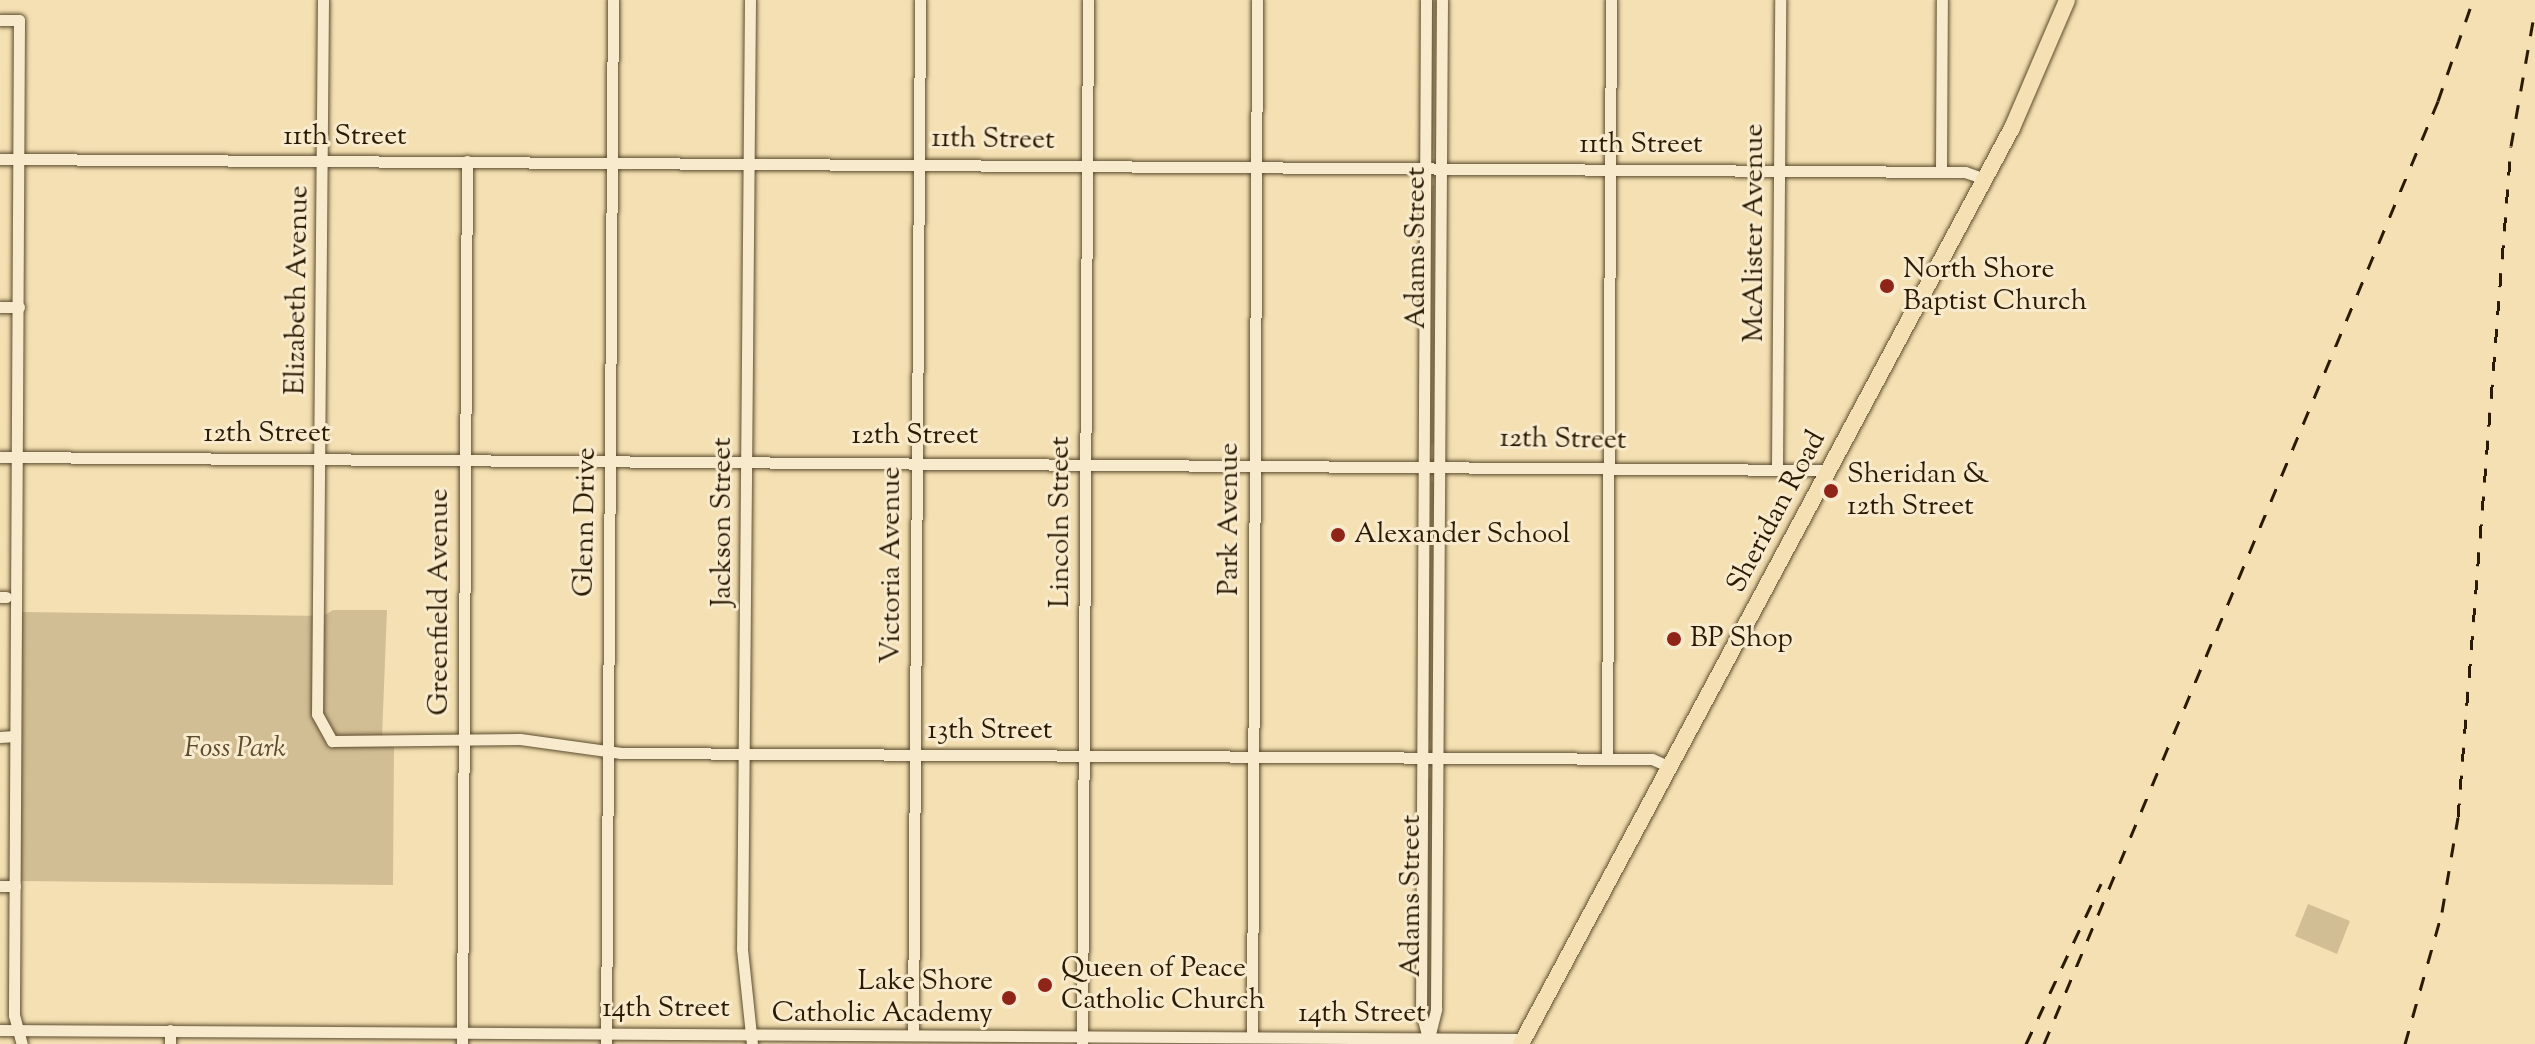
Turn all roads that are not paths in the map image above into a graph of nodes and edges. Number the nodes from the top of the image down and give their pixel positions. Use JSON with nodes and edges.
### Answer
{"nodes":[{"id":1,"x":323,"y":0,"type":"edge"},
{"id":2,"x":613,"y":0,"type":"edge"},
{"id":3,"x":750,"y":0,"type":"edge"},
{"id":4,"x":920,"y":0,"type":"edge"},
{"id":5,"x":1088,"y":0,"type":"edge"},
{"id":6,"x":1257,"y":0,"type":"edge"},
{"id":7,"x":1426,"y":0,"type":"edge"},
{"id":8,"x":1442,"y":0,"type":"edge"},
{"id":9,"x":1611,"y":0,"type":"edge"},
{"id":10,"x":1780,"y":0,"type":"edge"},
{"id":11,"x":1942,"y":0,"type":"edge"},
{"id":12,"x":2067,"y":0,"type":"edge"},
{"id":13,"x":0,"y":20,"type":"edge"},
{"id":14,"x":0,"y":159,"type":"edge"},
{"id":15,"x":18,"y":160,"type":"junction"},
{"id":16,"x":467,"y":161,"type":"junction"},
{"id":17,"x":323,"y":162,"type":"junction"},
{"id":18,"x":612,"y":162,"type":"junction"},
{"id":19,"x":749,"y":163,"type":"junction"},
{"id":20,"x":919,"y":164,"type":"junction"},
{"id":21,"x":1087,"y":165,"type":"junction"},
{"id":22,"x":1256,"y":166,"type":"junction"},
{"id":23,"x":1425,"y":167,"type":"junction"},
{"id":24,"x":1441,"y":167,"type":"junction"},
{"id":25,"x":1610,"y":169,"type":"junction"},
{"id":26,"x":1779,"y":170,"type":"junction"},
{"id":27,"x":1941,"y":171,"type":"junction"},
{"id":28,"x":1985,"y":179,"type":"junction"},
{"id":29,"x":0,"y":307,"type":"edge"},
{"id":30,"x":19,"y":307,"type":"junction"},
{"id":31,"x":0,"y":457,"type":"edge"},
{"id":32,"x":18,"y":457,"type":"junction"},
{"id":33,"x":465,"y":457,"type":"junction"},
{"id":34,"x":320,"y":458,"type":"junction"},
{"id":35,"x":611,"y":458,"type":"junction"},
{"id":36,"x":747,"y":458,"type":"junction"},
{"id":37,"x":916,"y":460,"type":"junction"},
{"id":38,"x":1085,"y":461,"type":"junction"},
{"id":39,"x":1254,"y":462,"type":"junction"},
{"id":40,"x":1424,"y":463,"type":"junction"},
{"id":41,"x":1440,"y":463,"type":"junction"},
{"id":42,"x":1609,"y":465,"type":"junction"},
{"id":43,"x":1777,"y":466,"type":"junction"},
{"id":44,"x":1829,"y":470,"type":"junction"},
{"id":45,"x":318,"y":725,"type":"joint"},
{"id":46,"x":15,"y":736,"type":"junction"},
{"id":47,"x":0,"y":737,"type":"edge"},
{"id":48,"x":463,"y":744,"type":"junction"},
{"id":49,"x":608,"y":752,"type":"junction"},
{"id":50,"x":746,"y":754,"type":"junction"},
{"id":51,"x":915,"y":755,"type":"junction"},
{"id":52,"x":1084,"y":756,"type":"junction"},
{"id":53,"x":1253,"y":757,"type":"junction"},
{"id":54,"x":1422,"y":759,"type":"junction"},
{"id":55,"x":1435,"y":759,"type":"junction"},
{"id":56,"x":1607,"y":759,"type":"junction"},
{"id":57,"x":1670,"y":767,"type":"junction"},
{"id":58,"x":0,"y":886,"type":"edge"},
{"id":59,"x":15,"y":886,"type":"junction"},
{"id":60,"x":0,"y":1030,"type":"edge"},
{"id":61,"x":19,"y":1030,"type":"junction"},
{"id":62,"x":170,"y":1030,"type":"junction"},
{"id":63,"x":316,"y":1031,"type":"junction"},
{"id":64,"x":1252,"y":1037,"type":"junction"},
{"id":65,"x":462,"y":1038,"type":"edge"},
{"id":66,"x":606,"y":1038,"type":"edge"},
{"id":67,"x":920,"y":1038,"type":"edge"},
{"id":68,"x":751,"y":1039,"type":"edge"},
{"id":69,"x":1428,"y":1039,"type":"junction"},
{"id":70,"x":1082,"y":1040,"type":"edge"},
{"id":71,"x":1332,"y":1041,"type":"edge"},
{"id":72,"x":1522,"y":1042,"type":"edge"},
{"id":73,"x":22,"y":1044,"type":"edge"},
{"id":74,"x":170,"y":1044,"type":"edge"},
{"id":75,"x":316,"y":1044,"type":"edge"}],
"edges":[{"from":1,"to":17,"type":"street","name":"Elizabeth Avenue"},
{"from":2,"to":18,"type":"street","name":"Glenn Drive"},
{"from":3,"to":19,"type":"street","name":"Jackson Street"},
{"from":4,"to":20,"type":"street","name":"Victoria Avenue"},
{"from":5,"to":21,"type":"street","name":"Lincoln Street"},
{"from":6,"to":22,"type":"street","name":"Park Avenue"},
{"from":7,"to":23,"type":"street","name":"Adams Street"},
{"from":8,"to":24,"type":"street","name":"Adams Street"},
{"from":9,"to":25,"type":"street"},
{"from":10,"to":26,"type":"street","name":"McAlister Avenue"},
{"from":11,"to":27,"type":"street"},
{"from":12,"to":28,"type":"highway","name":"Sheridan Road"},
{"from":13,"to":15,"type":"street"},
{"from":14,"to":15,"type":"street","name":"11th Street"},
{"from":15,"to":17,"type":"street","name":"11th Street"},
{"from":15,"to":30,"type":"street"},
{"from":16,"to":17,"type":"street","name":"11th Street"},
{"from":16,"to":18,"type":"street","name":"11th Street"},
{"from":16,"to":33,"type":"street","name":"Greenfield Avenue"},
{"from":17,"to":34,"type":"street","name":"Elizabeth Avenue"},
{"from":18,"to":19,"type":"street","name":"11th Street"},
{"from":18,"to":35,"type":"street","name":"Glenn Drive"},
{"from":19,"to":20,"type":"street","name":"11th Street"},
{"from":19,"to":36,"type":"street","name":"Jackson Street"},
{"from":20,"to":21,"type":"street","name":"11th Street"},
{"from":20,"to":37,"type":"street","name":"Victoria Avenue"},
{"from":21,"to":22,"type":"street","name":"11th Street"},
{"from":21,"to":38,"type":"street","name":"Lincoln Street"},
{"from":22,"to":23,"type":"street","name":"11th Street"},
{"from":22,"to":39,"type":"street","name":"Park Avenue"},
{"from":23,"to":24,"type":"street","name":"11th Street"},
{"from":23,"to":40,"type":"street","name":"Adams Street"},
{"from":24,"to":25,"type":"street","name":"11th Street"},
{"from":24,"to":41,"type":"street","name":"Adams Street"},
{"from":25,"to":26,"type":"street","name":"11th Street"},
{"from":25,"to":42,"type":"street"},
{"from":26,"to":27,"type":"street","name":"11th Street"},
{"from":26,"to":43,"type":"street","name":"McAlister Avenue"},
{"from":27,"to":28,"type":"street","name":"11th Street"},
{"from":28,"to":44,"type":"highway","name":"Sheridan Road"},
{"from":29,"to":30,"type":"street"},
{"from":30,"to":32,"type":"street"},
{"from":31,"to":32,"type":"street","name":"12th Street"},
{"from":32,"to":34,"type":"street","name":"12th Street"},
{"from":32,"to":46,"type":"street"},
{"from":33,"to":34,"type":"street","name":"12th Street"},
{"from":33,"to":35,"type":"street","name":"12th Street"},
{"from":33,"to":48,"type":"street","name":"Greenfield Avenue"},
{"from":34,"to":45,"type":"street","name":"Elizabeth Avenue"},
{"from":35,"to":36,"type":"street","name":"12th Street"},
{"from":35,"to":49,"type":"street","name":"Glenn Drive"},
{"from":36,"to":37,"type":"street","name":"12th Street"},
{"from":36,"to":50,"type":"street","name":"Jackson Street"},
{"from":37,"to":38,"type":"street","name":"12th Street"},
{"from":37,"to":51,"type":"street","name":"Victoria Avenue"},
{"from":38,"to":39,"type":"street","name":"12th Street"},
{"from":38,"to":52,"type":"street","name":"Lincoln Street"},
{"from":39,"to":40,"type":"street","name":"12th Street"},
{"from":39,"to":53,"type":"street","name":"Park Avenue"},
{"from":40,"to":41,"type":"street","name":"12th Street"},
{"from":40,"to":54,"type":"street","name":"Adams Street"},
{"from":41,"to":42,"type":"street","name":"12th Street"},
{"from":41,"to":55,"type":"street","name":"Adams Street"},
{"from":42,"to":43,"type":"street","name":"12th Street"},
{"from":42,"to":56,"type":"street"},
{"from":43,"to":44,"type":"street","name":"12th Street"},
{"from":44,"to":57,"type":"highway","name":"Sheridan Road"},
{"from":45,"to":48,"type":"street","name":"13th Street"},
{"from":46,"to":47,"type":"street"},
{"from":46,"to":59,"type":"street"},
{"from":48,"to":49,"type":"street","name":"13th Street"},
{"from":48,"to":65,"type":"street","name":"Greenfield Avenue"},
{"from":49,"to":50,"type":"street","name":"13th Street"},
{"from":49,"to":66,"type":"street","name":"Glenn Drive"},
{"from":50,"to":51,"type":"street","name":"13th Street"},
{"from":50,"to":68,"type":"street","name":"Jackson Street"},
{"from":51,"to":52,"type":"street","name":"13th Street"},
{"from":51,"to":67,"type":"street","name":"Victoria Avenue"},
{"from":52,"to":53,"type":"street","name":"13th Street"},
{"from":52,"to":70,"type":"street","name":"Lincoln Street"},
{"from":53,"to":54,"type":"street","name":"13th Street"},
{"from":53,"to":64,"type":"street","name":"Park Avenue"},
{"from":54,"to":55,"type":"street","name":"13th Street"},
{"from":54,"to":69,"type":"street","name":"Adams Street"},
{"from":55,"to":56,"type":"street","name":"13th Street"},
{"from":55,"to":69,"type":"street","name":"Adams Street"},
{"from":56,"to":57,"type":"street","name":"13th Street"},
{"from":57,"to":72,"type":"highway","name":"Sheridan Road"},
{"from":58,"to":59,"type":"street"},
{"from":59,"to":61,"type":"street"},
{"from":60,"to":61,"type":"street","name":"14th Street"},
{"from":61,"to":62,"type":"street","name":"14th Street"},
{"from":61,"to":73,"type":"street"},
{"from":62,"to":63,"type":"street","name":"14th Street"},
{"from":62,"to":74,"type":"street"},
{"from":63,"to":65,"type":"street","name":"14th Street"},
{"from":63,"to":75,"type":"street"},
{"from":64,"to":70,"type":"street","name":"14th Street"},
{"from":64,"to":71,"type":"street","name":"14th Street"},
{"from":65,"to":66,"type":"street","name":"14th Street"},
{"from":66,"to":68,"type":"street","name":"14th Street"},
{"from":67,"to":68,"type":"street","name":"14th Street"},
{"from":67,"to":70,"type":"street","name":"14th Street"},
{"from":69,"to":71,"type":"street","name":"14th Street"},
{"from":69,"to":72,"type":"street","name":"14th Street"}]}
